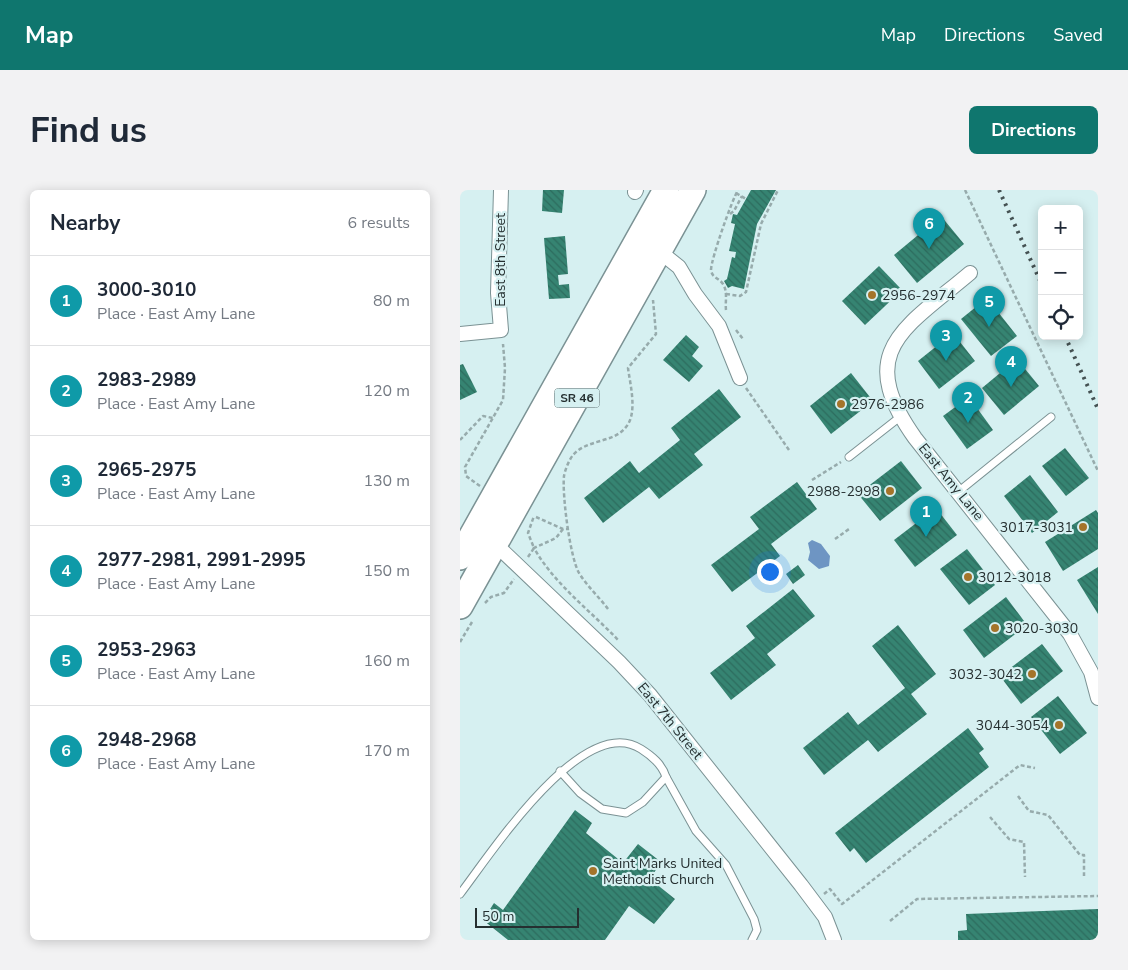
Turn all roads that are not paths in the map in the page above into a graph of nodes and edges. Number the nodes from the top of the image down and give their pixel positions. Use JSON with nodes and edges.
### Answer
{"nodes":[{"id":1,"x":501,"y":190,"type":"edge"},
{"id":2,"x":666,"y":190,"type":"edge"},
{"id":3,"x":693,"y":190,"type":"edge"},
{"id":4,"x":659,"y":251,"type":"junction"},
{"id":5,"x":970,"y":273,"type":"dead end"},
{"id":6,"x":460,"y":334,"type":"edge"},
{"id":7,"x":740,"y":378,"type":"road end"},
{"id":8,"x":900,"y":417,"type":"junction"},
{"id":9,"x":1051,"y":417,"type":"dead end"},
{"id":10,"x":849,"y":457,"type":"road end"},
{"id":11,"x":958,"y":492,"type":"junction"},
{"id":12,"x":477,"y":526,"type":"junction"},
{"id":13,"x":495,"y":544,"type":"junction"},
{"id":14,"x":460,"y":557,"type":"edge"},
{"id":15,"x":460,"y":606,"type":"edge"},
{"id":16,"x":1094,"y":671,"type":"edge"},
{"id":17,"x":1098,"y":698,"type":"edge"},
{"id":18,"x":560,"y":771,"type":"junction"},
{"id":19,"x":666,"y":777,"type":"junction"},
{"id":20,"x":460,"y":894,"type":"edge"},
{"id":21,"x":752,"y":940,"type":"edge"},
{"id":22,"x":834,"y":940,"type":"edge"}],
"edges":[{"from":1,"to":6,"type":"street","name":"East 8th Street"},
{"from":2,"to":12,"type":"highway","number":"SR 46"},
{"from":3,"to":4,"type":"highway","number":"SR 46"},
{"from":4,"to":7,"type":"street"},
{"from":4,"to":13,"type":"highway","number":"SR 46"},
{"from":5,"to":8,"type":"street","name":"East Amy Lane"},
{"from":8,"to":10,"type":"lane"},
{"from":8,"to":11,"type":"street","name":"East Amy Lane"},
{"from":9,"to":11,"type":"lane"},
{"from":11,"to":16,"type":"street","name":"East Amy Lane"},
{"from":12,"to":13,"type":"street","name":"East 7th Street"},
{"from":12,"to":14,"type":"highway","number":"SR 46"},
{"from":13,"to":15,"type":"highway","number":"SR 46"},
{"from":13,"to":22,"type":"street","name":"East 7th Street"},
{"from":16,"to":17,"type":"street","name":"East Amy Lane"},
{"from":18,"to":19,"type":"lane"},
{"from":18,"to":19,"type":"lane"},
{"from":18,"to":20,"type":"lane"},
{"from":19,"to":21,"type":"lane"}]}
